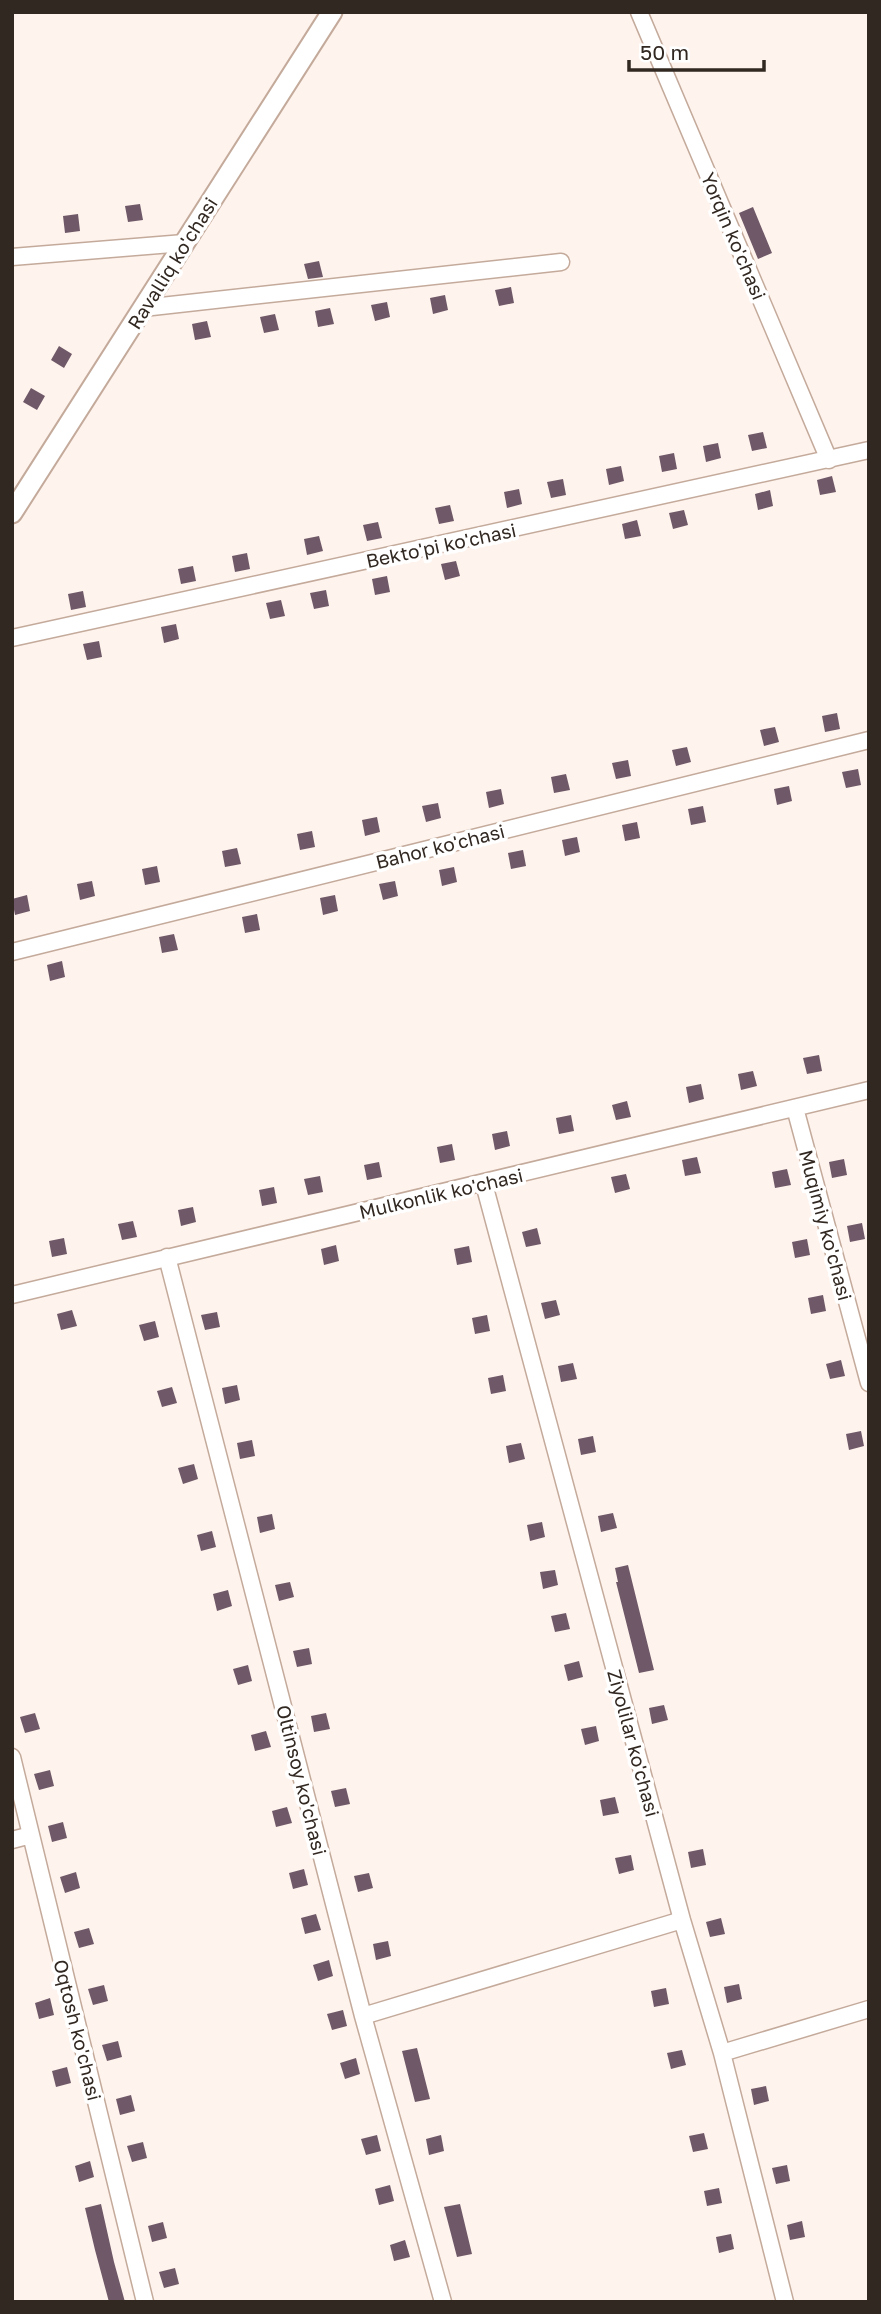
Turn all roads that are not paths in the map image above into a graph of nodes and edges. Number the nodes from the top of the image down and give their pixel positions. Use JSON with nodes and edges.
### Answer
{"nodes":[{"id":1,"x":332,"y":12,"type":"edge"},
{"id":2,"x":639,"y":12,"type":"edge"},
{"id":3,"x":184,"y":243,"type":"junction"},
{"id":4,"x":12,"y":257,"type":"edge"},
{"id":5,"x":561,"y":262,"type":"dead end"},
{"id":6,"x":143,"y":307,"type":"junction"},
{"id":7,"x":869,"y":450,"type":"edge"},
{"id":8,"x":829,"y":460,"type":"junction"},
{"id":9,"x":12,"y":513,"type":"edge"},
{"id":10,"x":12,"y":638,"type":"edge"},
{"id":11,"x":869,"y":740,"type":"edge"},
{"id":12,"x":12,"y":951,"type":"edge"},
{"id":13,"x":869,"y":1090,"type":"edge"},
{"id":14,"x":795,"y":1108,"type":"junction"},
{"id":15,"x":484,"y":1184,"type":"junction"},
{"id":16,"x":167,"y":1257,"type":"junction"},
{"id":17,"x":12,"y":1295,"type":"edge"},
{"id":18,"x":869,"y":1383,"type":"edge"},
{"id":19,"x":12,"y":1757,"type":"edge"},
{"id":20,"x":31,"y":1835,"type":"junction"},
{"id":21,"x":12,"y":1840,"type":"edge"},
{"id":22,"x":682,"y":1920,"type":"junction"},
{"id":23,"x":869,"y":2009,"type":"edge"},
{"id":24,"x":363,"y":2016,"type":"junction"},
{"id":25,"x":722,"y":2053,"type":"junction"},
{"id":26,"x":145,"y":2302,"type":"edge"},
{"id":27,"x":443,"y":2302,"type":"edge"},
{"id":28,"x":785,"y":2302,"type":"edge"}],
"edges":[{"from":1,"to":3,"type":"street","name":"Ravalliq ko'chasi"},
{"from":2,"to":8,"type":"street","name":"Yorqin ko'chasi"},
{"from":3,"to":4,"type":"street"},
{"from":3,"to":6,"type":"street","name":"Ravalliq ko'chasi"},
{"from":5,"to":6,"type":"street"},
{"from":6,"to":9,"type":"street","name":"Ravalliq ko'chasi"},
{"from":7,"to":8,"type":"street","name":"Bekto'pi ko'chasi"},
{"from":8,"to":10,"type":"street","name":"Bekto'pi ko'chasi"},
{"from":11,"to":12,"type":"street","name":"Bahor ko'chasi"},
{"from":13,"to":14,"type":"street","name":"Mulkonlik ko'chasi"},
{"from":14,"to":15,"type":"street","name":"Mulkonlik ko'chasi"},
{"from":14,"to":18,"type":"street","name":"Muqimiy ko'chasi"},
{"from":15,"to":16,"type":"street","name":"Mulkonlik ko'chasi"},
{"from":15,"to":22,"type":"street","name":"Ziyolilar ko'chasi"},
{"from":16,"to":17,"type":"street","name":"Mulkonlik ko'chasi"},
{"from":16,"to":24,"type":"street","name":"Oltinsoy ko'chasi"},
{"from":19,"to":20,"type":"street","name":"Oqtosh ko'chasi"},
{"from":20,"to":21,"type":"street"},
{"from":20,"to":26,"type":"street","name":"Oqtosh ko'chasi"},
{"from":22,"to":24,"type":"street"},
{"from":22,"to":25,"type":"street","name":"Ziyolilar ko'chasi"},
{"from":23,"to":25,"type":"street"},
{"from":24,"to":27,"type":"street","name":"Oltinsoy ko'chasi"},
{"from":25,"to":28,"type":"street","name":"Ziyolilar ko'chasi"}]}
